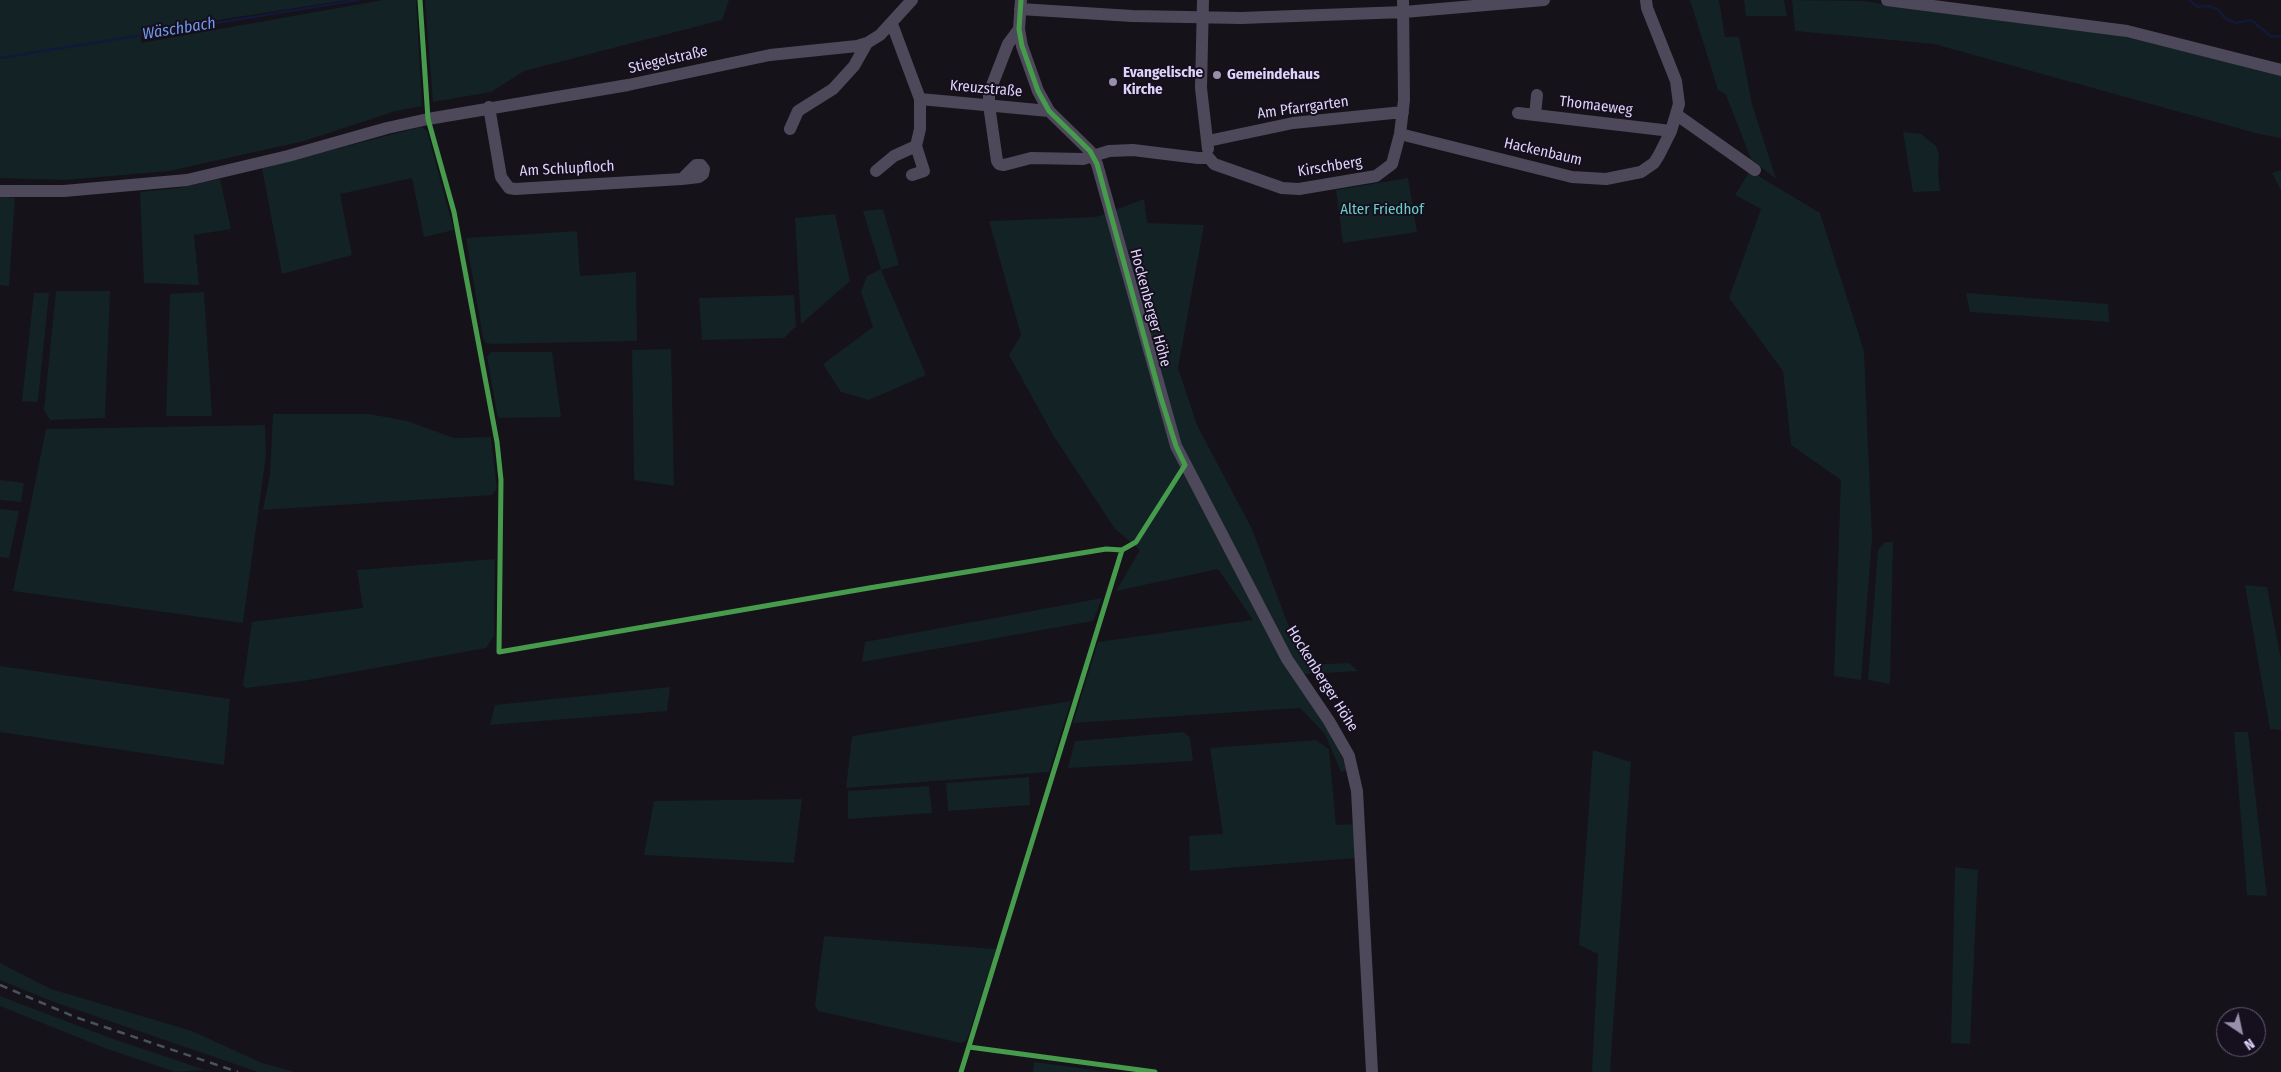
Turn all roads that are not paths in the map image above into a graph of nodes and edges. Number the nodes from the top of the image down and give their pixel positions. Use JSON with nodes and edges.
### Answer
{"nodes":[{"id":1,"x":912,"y":0,"type":"edge"},
{"id":2,"x":1203,"y":0,"type":"edge"},
{"id":3,"x":1544,"y":0,"type":"edge"},
{"id":4,"x":1646,"y":0,"type":"edge"},
{"id":5,"x":1887,"y":0,"type":"edge"},
{"id":6,"x":1527,"y":1,"type":"edge"},
{"id":7,"x":1021,"y":4,"type":"edge"},
{"id":8,"x":1404,"y":6,"type":"edge"},
{"id":9,"x":1203,"y":17,"type":"junction"},
{"id":10,"x":892,"y":24,"type":"junction"},
{"id":11,"x":1020,"y":28,"type":"junction"},
{"id":12,"x":867,"y":43,"type":"junction"},
{"id":13,"x":2281,"y":70,"type":"edge"},
{"id":14,"x":1536,"y":95,"type":"dead end"},
{"id":15,"x":920,"y":100,"type":"junction"},
{"id":16,"x":989,"y":105,"type":"junction"},
{"id":17,"x":489,"y":107,"type":"junction"},
{"id":18,"x":1049,"y":111,"type":"junction"},
{"id":19,"x":1403,"y":112,"type":"junction"},
{"id":20,"x":1518,"y":113,"type":"dead end"},
{"id":21,"x":1678,"y":114,"type":"junction"},
{"id":22,"x":1535,"y":115,"type":"junction"},
{"id":23,"x":790,"y":129,"type":"dead end"},
{"id":24,"x":1671,"y":131,"type":"junction"},
{"id":25,"x":1400,"y":134,"type":"junction"},
{"id":26,"x":1208,"y":141,"type":"junction"},
{"id":27,"x":916,"y":146,"type":"junction"},
{"id":28,"x":1094,"y":156,"type":"junction"},
{"id":29,"x":1208,"y":158,"type":"junction"},
{"id":30,"x":1755,"y":170,"type":"dead end"},
{"id":31,"x":876,"y":171,"type":"dead end"},
{"id":32,"x":912,"y":175,"type":"dead end"},
{"id":33,"x":682,"y":179,"type":"dead end"},
{"id":34,"x":0,"y":191,"type":"edge"},
{"id":35,"x":1372,"y":1072,"type":"edge"}],
"edges":[{"from":1,"to":10,"type":"street","name":"Stiegelstraße"},
{"from":2,"to":9,"type":"street"},
{"from":3,"to":6,"type":"street"},
{"from":4,"to":21,"type":"street","name":"Hackenbaum"},
{"from":5,"to":13,"type":"street"},
{"from":6,"to":8,"type":"street"},
{"from":7,"to":9,"type":"street"},
{"from":7,"to":11,"type":"street"},
{"from":8,"to":9,"type":"street"},
{"from":8,"to":19,"type":"street","name":"Kirschberg"},
{"from":9,"to":26,"type":"street"},
{"from":10,"to":12,"type":"street","name":"Stiegelstraße"},
{"from":10,"to":15,"type":"street"},
{"from":11,"to":16,"type":"street"},
{"from":11,"to":18,"type":"street"},
{"from":12,"to":17,"type":"street","name":"Stiegelstraße"},
{"from":12,"to":23,"type":"street"},
{"from":14,"to":22,"type":"street"},
{"from":15,"to":16,"type":"street","name":"Kreuzstraße"},
{"from":15,"to":27,"type":"street"},
{"from":16,"to":18,"type":"street","name":"Kreuzstraße"},
{"from":16,"to":28,"type":"street","name":"Kirschberg"},
{"from":17,"to":33,"type":"street","name":"Am Schlupfloch"},
{"from":17,"to":34,"type":"street","name":"Stiegelstraße"},
{"from":18,"to":28,"type":"street"},
{"from":19,"to":25,"type":"street","name":"Kirschberg"},
{"from":19,"to":26,"type":"street","name":"Am Pfarrgarten"},
{"from":20,"to":22,"type":"street","name":"Thomaeweg"},
{"from":21,"to":24,"type":"street","name":"Hackenbaum"},
{"from":21,"to":30,"type":"street"},
{"from":22,"to":24,"type":"street","name":"Thomaeweg"},
{"from":24,"to":25,"type":"street","name":"Hackenbaum"},
{"from":25,"to":29,"type":"street","name":"Kirschberg"},
{"from":26,"to":29,"type":"street"},
{"from":27,"to":31,"type":"street"},
{"from":27,"to":32,"type":"street"},
{"from":28,"to":29,"type":"street","name":"Kirschberg"},
{"from":28,"to":35,"type":"street","name":"Hockenberger Höhe"}]}
